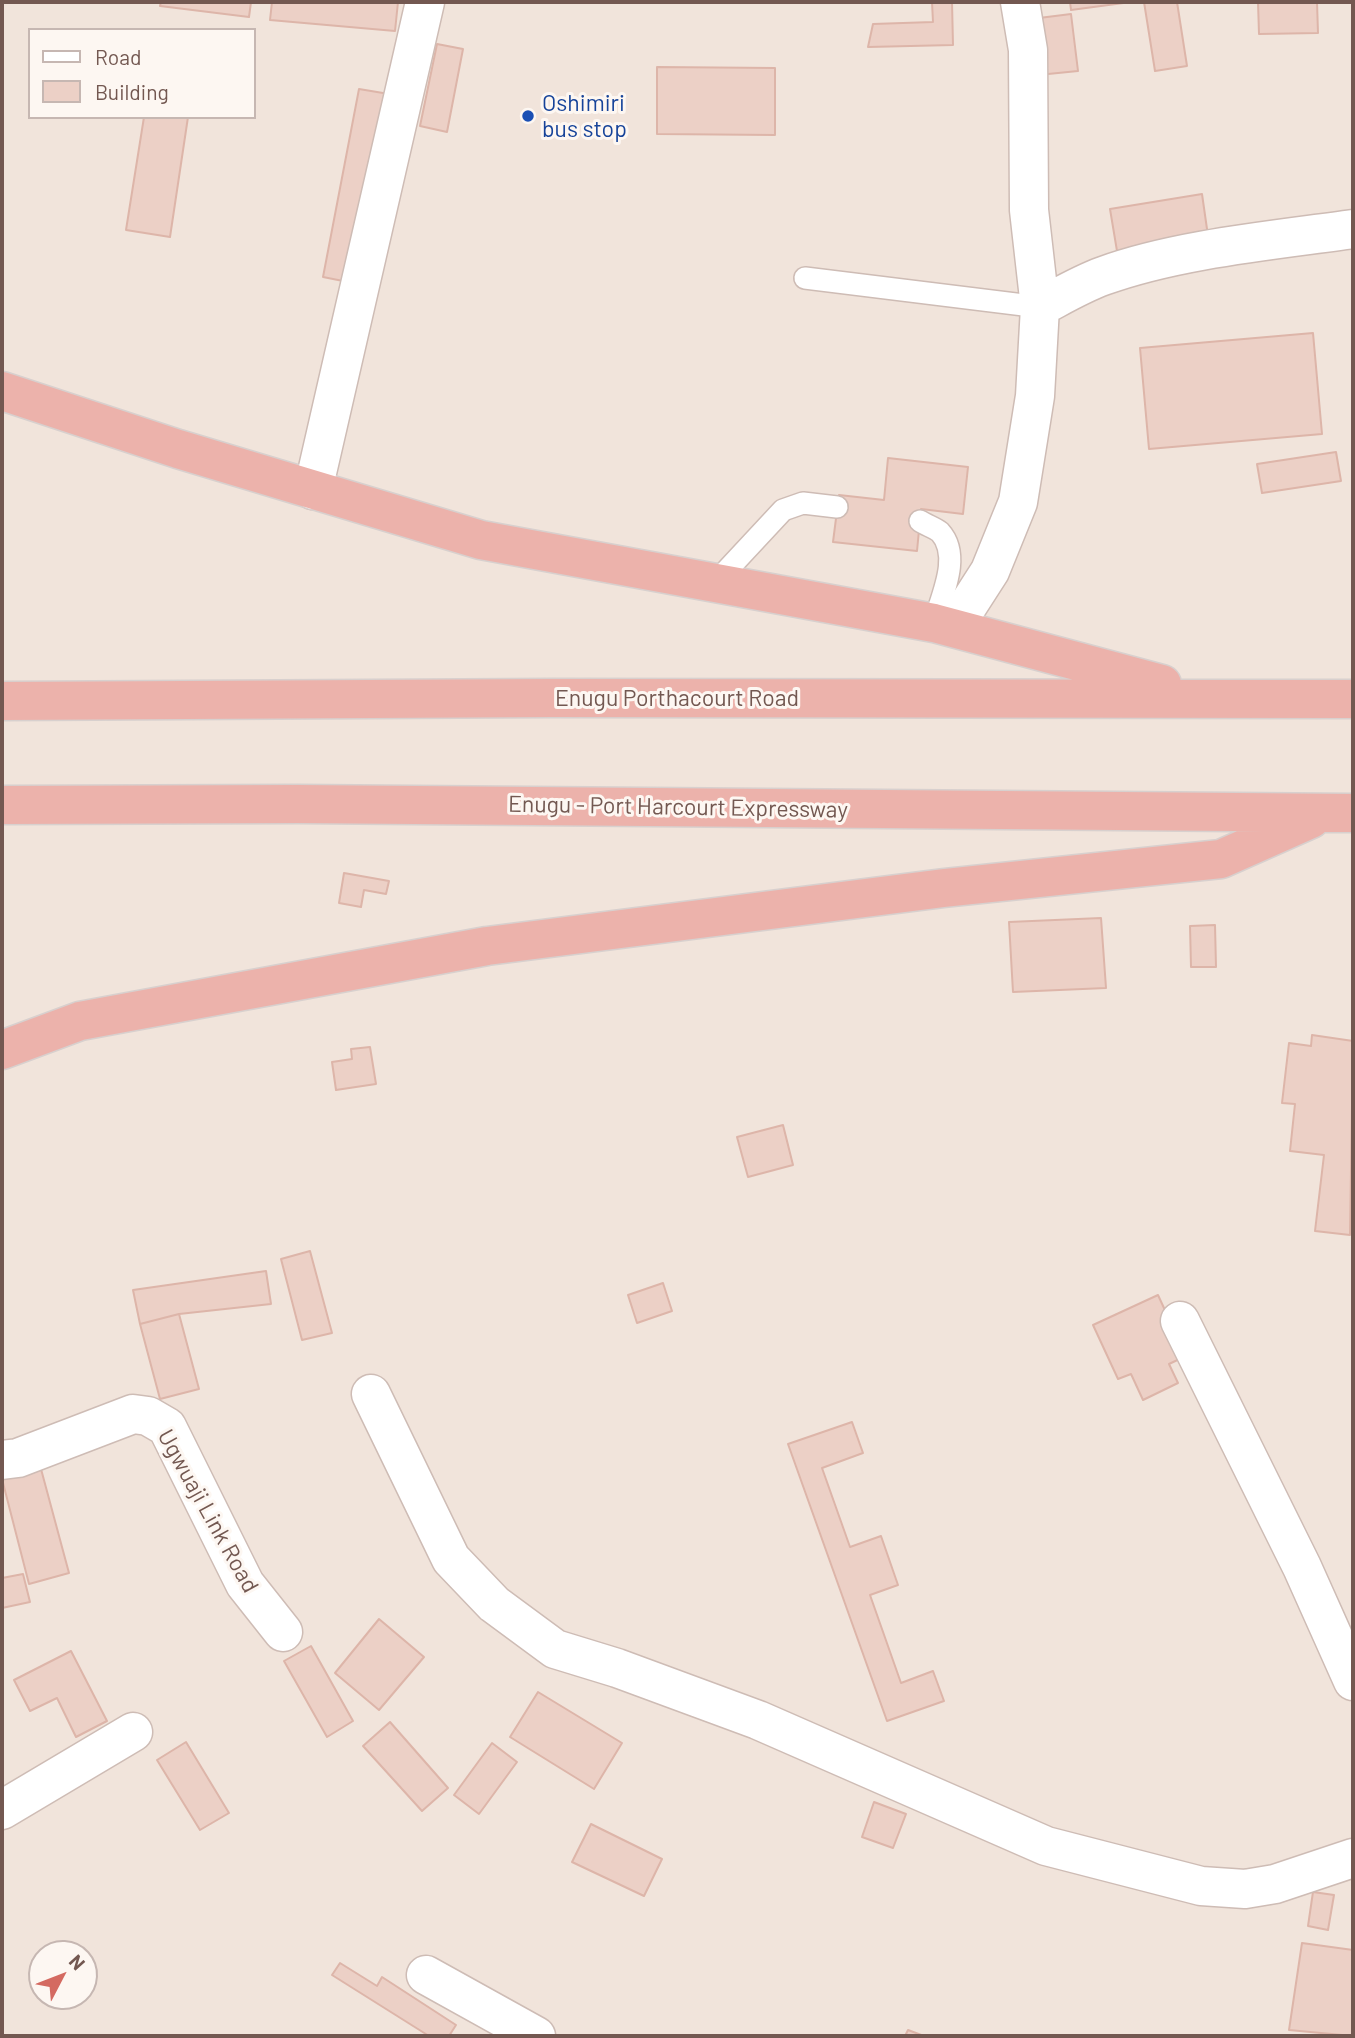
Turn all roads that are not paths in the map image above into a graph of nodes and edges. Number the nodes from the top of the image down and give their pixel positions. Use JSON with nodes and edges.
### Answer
{"nodes":[{"id":1,"x":425,"y":2,"type":"edge"},
{"id":2,"x":1020,"y":2,"type":"edge"},
{"id":3,"x":1353,"y":229,"type":"edge"},
{"id":4,"x":805,"y":278,"type":"dead end"},
{"id":5,"x":1040,"y":307,"type":"junction"},
{"id":6,"x":2,"y":391,"type":"edge"},
{"id":7,"x":313,"y":490,"type":"junction"},
{"id":8,"x":837,"y":507,"type":"dead end"},
{"id":9,"x":920,"y":521,"type":"dead end"},
{"id":10,"x":715,"y":583,"type":"junction"},
{"id":11,"x":944,"y":625,"type":"junction"},
{"id":12,"x":1212,"y":698,"type":"junction"},
{"id":13,"x":1353,"y":699,"type":"edge"},
{"id":14,"x":2,"y":701,"type":"edge"},
{"id":15,"x":2,"y":805,"type":"edge"},
{"id":16,"x":1339,"y":813,"type":"edge"},
{"id":17,"x":2,"y":1050,"type":"edge"},
{"id":18,"x":1180,"y":1321,"type":"dead end"},
{"id":19,"x":371,"y":1394,"type":"dead end"},
{"id":20,"x":2,"y":1460,"type":"edge"},
{"id":21,"x":283,"y":1632,"type":"dead end"},
{"id":22,"x":1353,"y":1681,"type":"edge"},
{"id":23,"x":133,"y":1732,"type":"dead end"},
{"id":24,"x":2,"y":1810,"type":"edge"},
{"id":25,"x":1353,"y":1858,"type":"edge"},
{"id":26,"x":426,"y":1975,"type":"dead end"},
{"id":27,"x":536,"y":2036,"type":"edge"}],
"edges":[{"from":1,"to":7,"type":"street"},
{"from":2,"to":5,"type":"street"},
{"from":3,"to":5,"type":"street"},
{"from":4,"to":5,"type":"lane"},
{"from":5,"to":11,"type":"street"},
{"from":6,"to":7,"type":"highway"},
{"from":7,"to":10,"type":"highway"},
{"from":8,"to":10,"type":"lane"},
{"from":9,"to":11,"type":"lane"},
{"from":10,"to":11,"type":"highway"},
{"from":11,"to":12,"type":"highway"},
{"from":12,"to":13,"type":"highway","name":"Enugu Porthacourt Road"},
{"from":12,"to":14,"type":"highway","name":"Enugu Porthacourt Road"},
{"from":15,"to":16,"type":"highway","name":"Enugu - Port Harcourt Expressway"},
{"from":16,"to":17,"type":"highway"},
{"from":18,"to":22,"type":"street"},
{"from":19,"to":25,"type":"street"},
{"from":20,"to":21,"type":"street","name":"Ugwuaji Link Road"},
{"from":23,"to":24,"type":"street"},
{"from":26,"to":27,"type":"street"}]}
